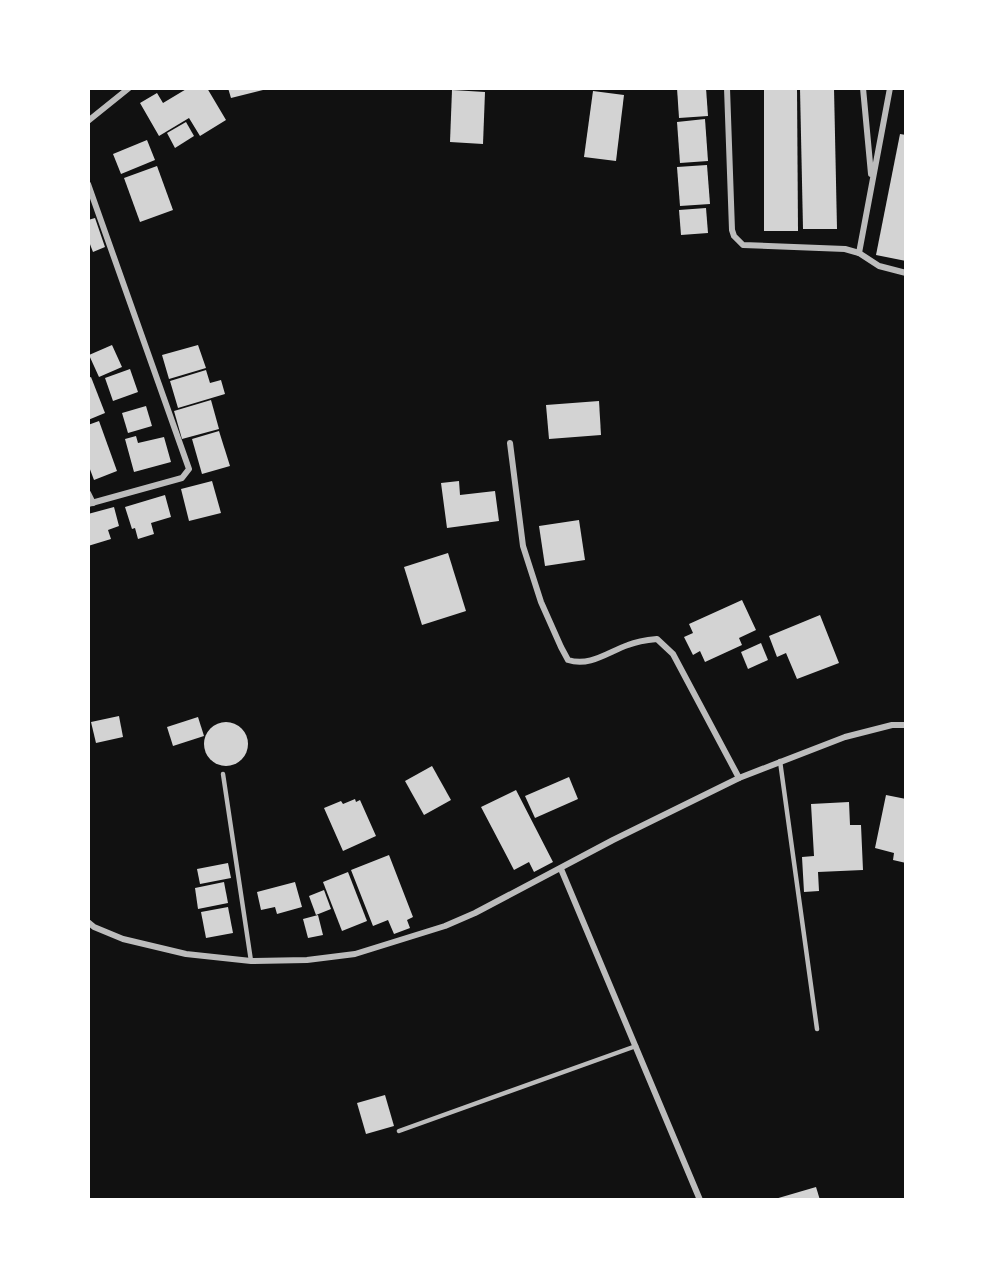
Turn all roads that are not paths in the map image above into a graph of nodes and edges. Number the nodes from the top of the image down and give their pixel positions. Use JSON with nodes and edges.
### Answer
{"nodes":[{"id":1,"x":116,"y":88,"type":"edge"},
{"id":2,"x":129,"y":88,"type":"edge"},
{"id":3,"x":727,"y":88,"type":"edge"},
{"id":4,"x":862,"y":88,"type":"edge"},
{"id":5,"x":890,"y":88,"type":"edge"},
{"id":6,"x":121,"y":95,"type":"junction"},
{"id":7,"x":88,"y":121,"type":"edge"},
{"id":8,"x":872,"y":183,"type":"junction"},
{"id":9,"x":88,"y":184,"type":"edge"},
{"id":10,"x":858,"y":253,"type":"junction"},
{"id":11,"x":906,"y":273,"type":"edge"},
{"id":12,"x":510,"y":443,"type":"dead end"},
{"id":13,"x":88,"y":493,"type":"edge"},
{"id":14,"x":91,"y":503,"type":"edge"},
{"id":15,"x":906,"y":725,"type":"edge"},
{"id":16,"x":780,"y":761,"type":"junction"},
{"id":17,"x":223,"y":774,"type":"dead end"},
{"id":18,"x":740,"y":778,"type":"junction"},
{"id":19,"x":561,"y":869,"type":"junction"},
{"id":20,"x":88,"y":922,"type":"edge"},
{"id":21,"x":251,"y":961,"type":"junction"},
{"id":22,"x":817,"y":1029,"type":"dead end"},
{"id":23,"x":636,"y":1046,"type":"junction"},
{"id":24,"x":399,"y":1131,"type":"dead end"},
{"id":25,"x":700,"y":1200,"type":"edge"}],
"edges":[{"from":1,"to":6,"type":"street"},
{"from":2,"to":6,"type":"street"},
{"from":3,"to":10,"type":"street"},
{"from":4,"to":8,"type":"street"},
{"from":5,"to":8,"type":"street"},
{"from":6,"to":7,"type":"street"},
{"from":8,"to":10,"type":"street"},
{"from":9,"to":14,"type":"street"},
{"from":10,"to":11,"type":"street"},
{"from":12,"to":18,"type":"street"},
{"from":13,"to":14,"type":"street"},
{"from":15,"to":16,"type":"street"},
{"from":16,"to":18,"type":"street"},
{"from":16,"to":22,"type":"lane"},
{"from":17,"to":21,"type":"lane"},
{"from":18,"to":19,"type":"street"},
{"from":19,"to":21,"type":"street"},
{"from":19,"to":23,"type":"street"},
{"from":20,"to":21,"type":"street"},
{"from":23,"to":24,"type":"lane"},
{"from":23,"to":25,"type":"street"}]}
